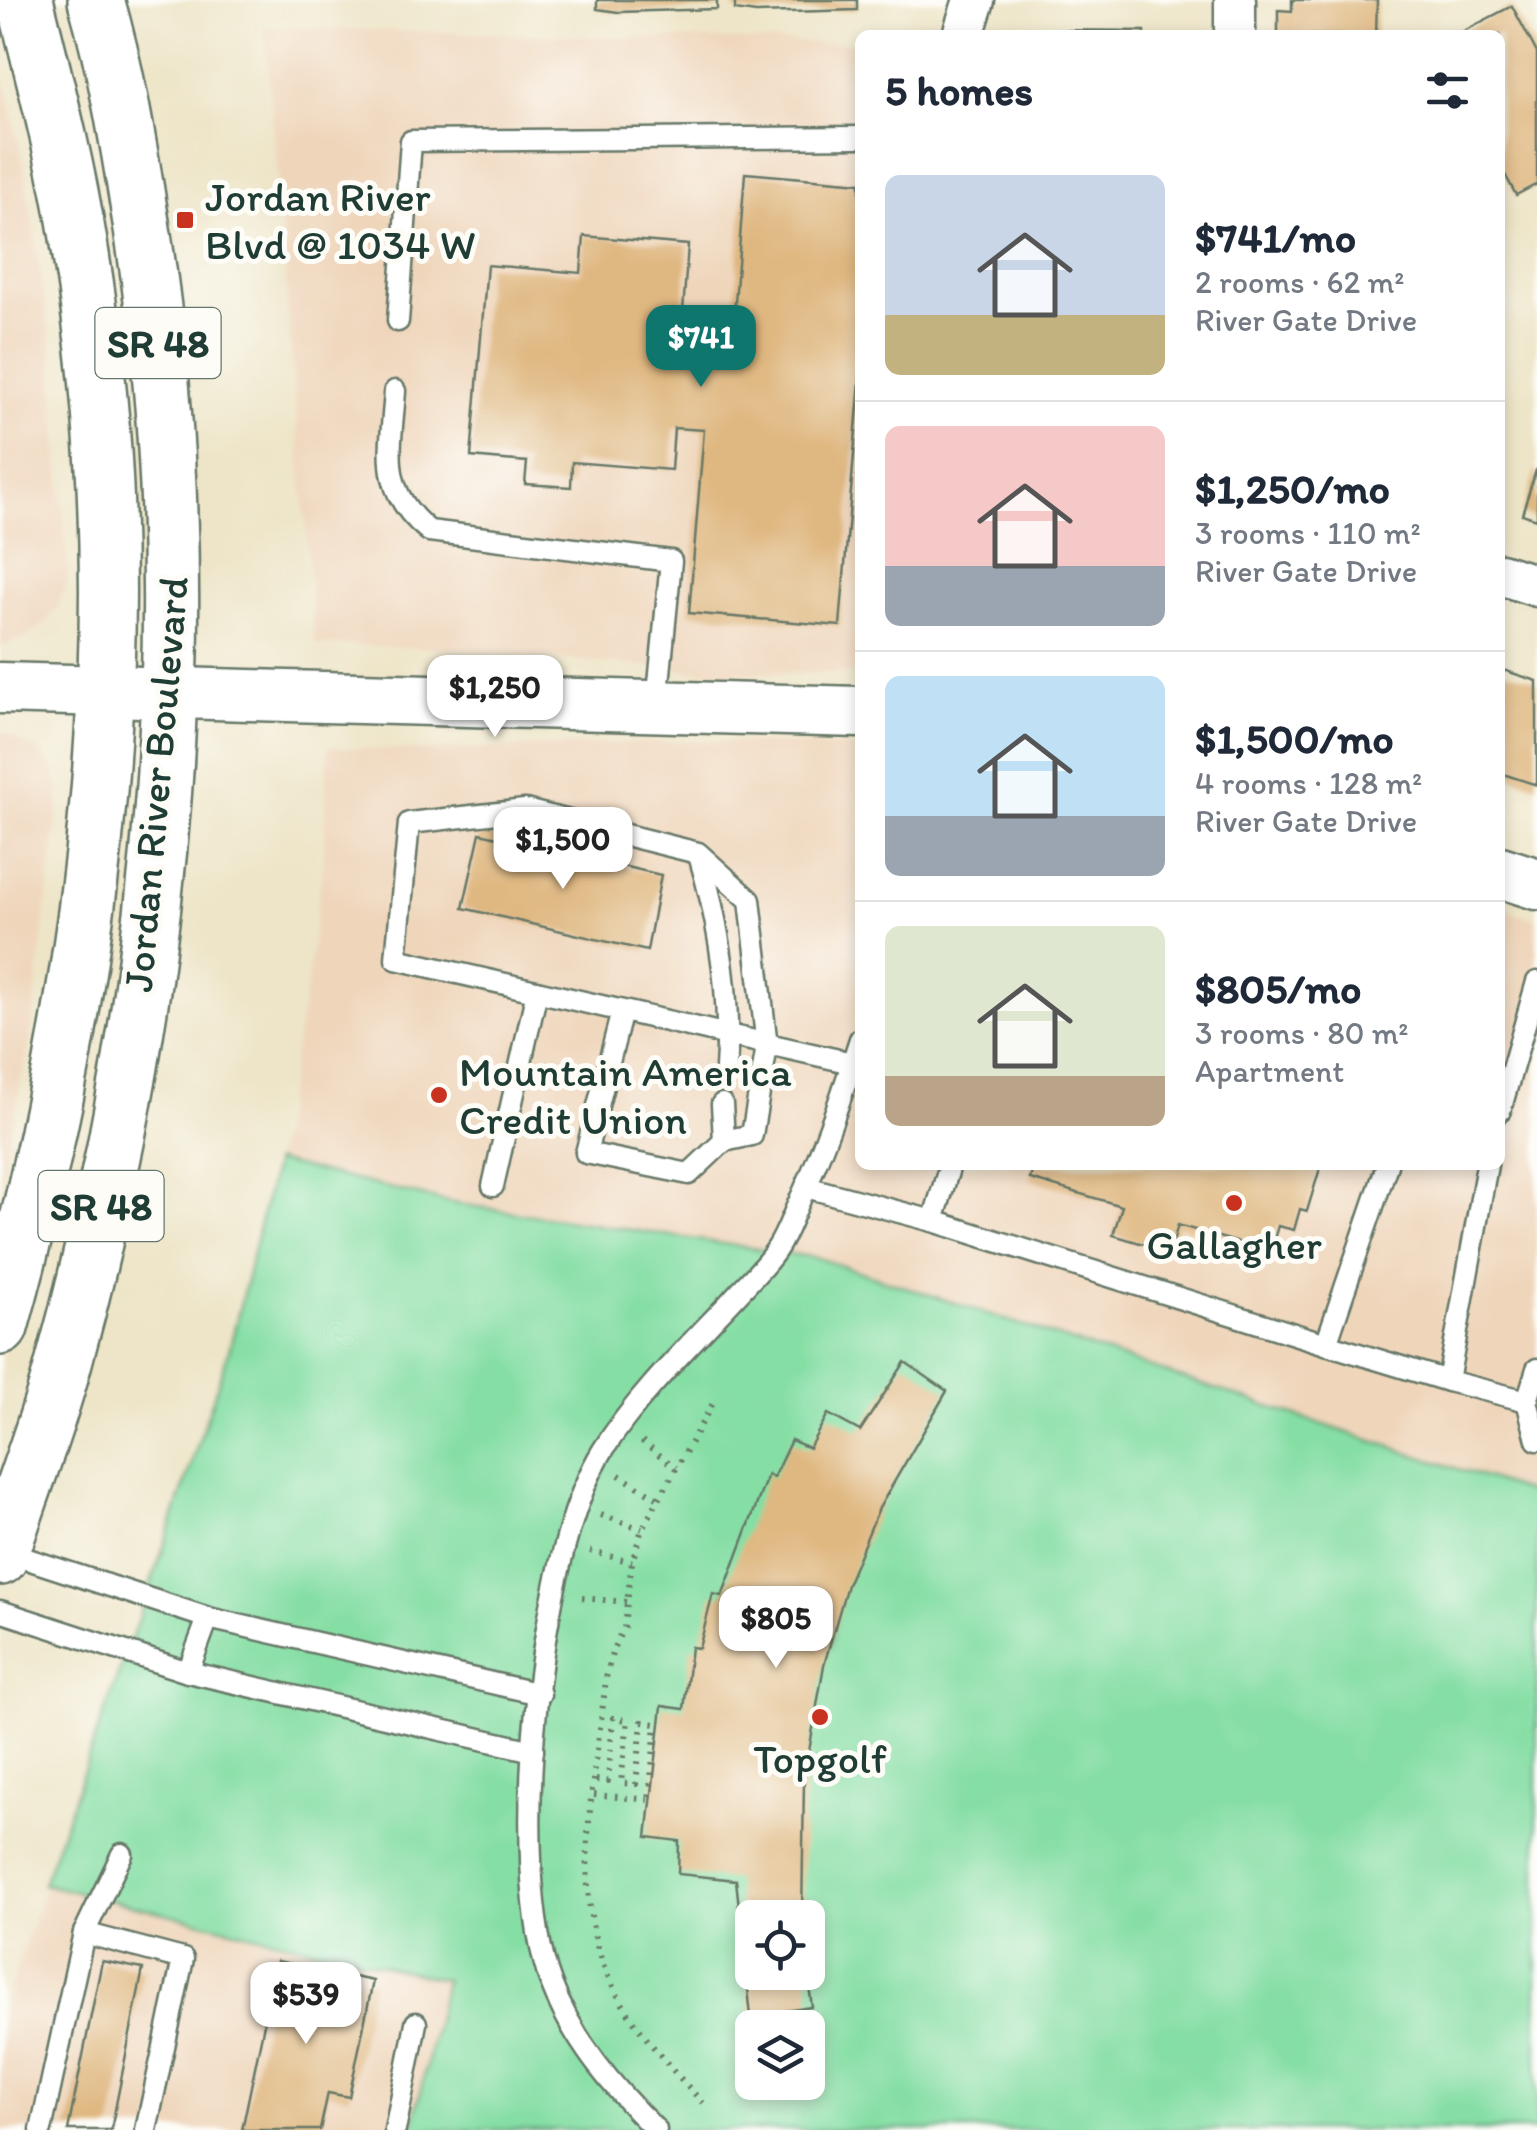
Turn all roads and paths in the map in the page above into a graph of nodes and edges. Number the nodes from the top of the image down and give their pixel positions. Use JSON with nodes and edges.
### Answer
{"nodes":[{"id":1,"x":24,"y":0,"type":"edge"},
{"id":2,"x":96,"y":0,"type":"edge"},
{"id":3,"x":974,"y":0,"type":"edge"},
{"id":4,"x":1236,"y":0,"type":"edge"},
{"id":5,"x":965,"y":30,"type":"edge"},
{"id":6,"x":1234,"y":30,"type":"edge"},
{"id":7,"x":855,"y":137,"type":"edge"},
{"id":8,"x":398,"y":321,"type":"dead end"},
{"id":9,"x":395,"y":392,"type":"dead end"},
{"id":10,"x":1505,"y":576,"type":"edge"},
{"id":11,"x":1537,"y":586,"type":"edge"},
{"id":12,"x":0,"y":688,"type":"edge"},
{"id":13,"x":135,"y":691,"type":"junction"},
{"id":14,"x":656,"y":705,"type":"junction"},
{"id":15,"x":855,"y":712,"type":"edge"},
{"id":16,"x":698,"y":853,"type":"junction"},
{"id":17,"x":1505,"y":874,"type":"edge"},
{"id":18,"x":1537,"y":884,"type":"edge"},
{"id":19,"x":1537,"y":982,"type":"edge"},
{"id":20,"x":536,"y":991,"type":"junction"},
{"id":21,"x":622,"y":1010,"type":"junction"},
{"id":22,"x":728,"y":1034,"type":"junction"},
{"id":23,"x":767,"y":1046,"type":"junction"},
{"id":24,"x":855,"y":1053,"type":"edge"},
{"id":25,"x":852,"y":1062,"type":"junction"},
{"id":26,"x":726,"y":1068,"type":"dead end"},
{"id":27,"x":1505,"y":1094,"type":"edge"},
{"id":28,"x":722,"y":1104,"type":"dead end"},
{"id":29,"x":724,"y":1141,"type":"junction"},
{"id":30,"x":948,"y":1170,"type":"edge"},
{"id":31,"x":1385,"y":1170,"type":"edge"},
{"id":32,"x":1486,"y":1170,"type":"edge"},
{"id":33,"x":492,"y":1186,"type":"dead end"},
{"id":34,"x":806,"y":1187,"type":"junction"},
{"id":35,"x":933,"y":1221,"type":"junction"},
{"id":36,"x":0,"y":1328,"type":"edge"},
{"id":37,"x":1326,"y":1344,"type":"junction"},
{"id":38,"x":1537,"y":1370,"type":"edge"},
{"id":39,"x":1448,"y":1381,"type":"junction"},
{"id":40,"x":716,"y":1398,"type":"dead end"},
{"id":41,"x":1527,"y":1401,"type":"junction"},
{"id":42,"x":622,"y":1426,"type":"junction"},
{"id":43,"x":1537,"y":1440,"type":"edge"},
{"id":44,"x":597,"y":1462,"type":"junction"},
{"id":45,"x":676,"y":1468,"type":"junction"},
{"id":46,"x":657,"y":1498,"type":"junction"},
{"id":47,"x":575,"y":1505,"type":"junction"},
{"id":48,"x":642,"y":1529,"type":"junction"},
{"id":49,"x":565,"y":1545,"type":"junction"},
{"id":50,"x":1,"y":1554,"type":"edge"},
{"id":51,"x":632,"y":1562,"type":"junction"},
{"id":52,"x":554,"y":1595,"type":"junction"},
{"id":53,"x":626,"y":1602,"type":"junction"},
{"id":54,"x":0,"y":1611,"type":"edge"},
{"id":55,"x":208,"y":1618,"type":"junction"},
{"id":56,"x":188,"y":1672,"type":"junction"},
{"id":57,"x":540,"y":1694,"type":"junction"},
{"id":58,"x":533,"y":1751,"type":"junction"},
{"id":59,"x":596,"y":1780,"type":"junction"},
{"id":60,"x":594,"y":1794,"type":"junction"},
{"id":61,"x":122,"y":1854,"type":"dead end"},
{"id":62,"x":84,"y":1934,"type":"junction"},
{"id":63,"x":416,"y":2023,"type":"dead end"},
{"id":64,"x":704,"y":2103,"type":"dead end"},
{"id":65,"x":41,"y":2130,"type":"edge"},
{"id":66,"x":146,"y":2130,"type":"edge"},
{"id":67,"x":395,"y":2130,"type":"edge"},
{"id":68,"x":656,"y":2130,"type":"edge"}],
"edges":[{"from":1,"to":13,"type":"main road","name":"Jordan River Boulevard","number":"SR 48"},
{"from":2,"to":13,"type":"main road","name":"Jordan River Boulevard","number":"SR 48"},
{"from":3,"to":5,"type":"street"},
{"from":4,"to":6,"type":"street"},
{"from":7,"to":8,"type":"lane"},
{"from":9,"to":14,"type":"lane"},
{"from":10,"to":11,"type":"street"},
{"from":12,"to":13,"type":"street"},
{"from":13,"to":14,"type":"street"},
{"from":13,"to":36,"type":"main road","name":"Jordan River Boulevard","number":"SR 48"},
{"from":13,"to":50,"type":"main road","name":"Jordan River Boulevard","number":"SR 48"},
{"from":14,"to":15,"type":"street"},
{"from":16,"to":20,"type":"lane"},
{"from":16,"to":22,"type":"lane"},
{"from":16,"to":23,"type":"lane"},
{"from":17,"to":18,"type":"street"},
{"from":19,"to":27,"type":"lane"},
{"from":20,"to":21,"type":"lane"},
{"from":20,"to":33,"type":"lane"},
{"from":21,"to":22,"type":"lane"},
{"from":21,"to":29,"type":"lane"},
{"from":22,"to":23,"type":"lane"},
{"from":22,"to":26,"type":"lane"},
{"from":23,"to":25,"type":"lane"},
{"from":23,"to":29,"type":"lane"},
{"from":24,"to":25,"type":"lane"},
{"from":25,"to":34,"type":"lane"},
{"from":28,"to":29,"type":"lane"},
{"from":30,"to":35,"type":"lane"},
{"from":31,"to":37,"type":"lane"},
{"from":32,"to":39,"type":"lane"},
{"from":34,"to":35,"type":"lane"},
{"from":34,"to":42,"type":"lane"},
{"from":35,"to":37,"type":"lane"},
{"from":37,"to":39,"type":"lane"},
{"from":38,"to":41,"type":"lane"},
{"from":39,"to":41,"type":"lane"},
{"from":40,"to":45,"type":"path"},
{"from":41,"to":43,"type":"lane"},
{"from":42,"to":44,"type":"lane"},
{"from":42,"to":45,"type":"path"},
{"from":44,"to":46,"type":"path"},
{"from":44,"to":47,"type":"lane"},
{"from":45,"to":46,"type":"path"},
{"from":46,"to":48,"type":"path"},
{"from":47,"to":48,"type":"path"},
{"from":47,"to":49,"type":"lane"},
{"from":48,"to":51,"type":"path"},
{"from":49,"to":51,"type":"path"},
{"from":49,"to":52,"type":"lane"},
{"from":50,"to":55,"type":"lane"},
{"from":51,"to":53,"type":"path"},
{"from":52,"to":53,"type":"path"},
{"from":52,"to":57,"type":"lane"},
{"from":53,"to":59,"type":"path"},
{"from":54,"to":56,"type":"lane"},
{"from":55,"to":56,"type":"lane"},
{"from":55,"to":57,"type":"lane"},
{"from":56,"to":58,"type":"lane"},
{"from":57,"to":58,"type":"lane"},
{"from":58,"to":68,"type":"lane"},
{"from":59,"to":60,"type":"path"},
{"from":59,"to":60,"type":"path"},
{"from":60,"to":64,"type":"path"},
{"from":61,"to":62,"type":"lane"},
{"from":62,"to":65,"type":"lane"},
{"from":62,"to":66,"type":"lane"},
{"from":63,"to":67,"type":"lane"}]}
